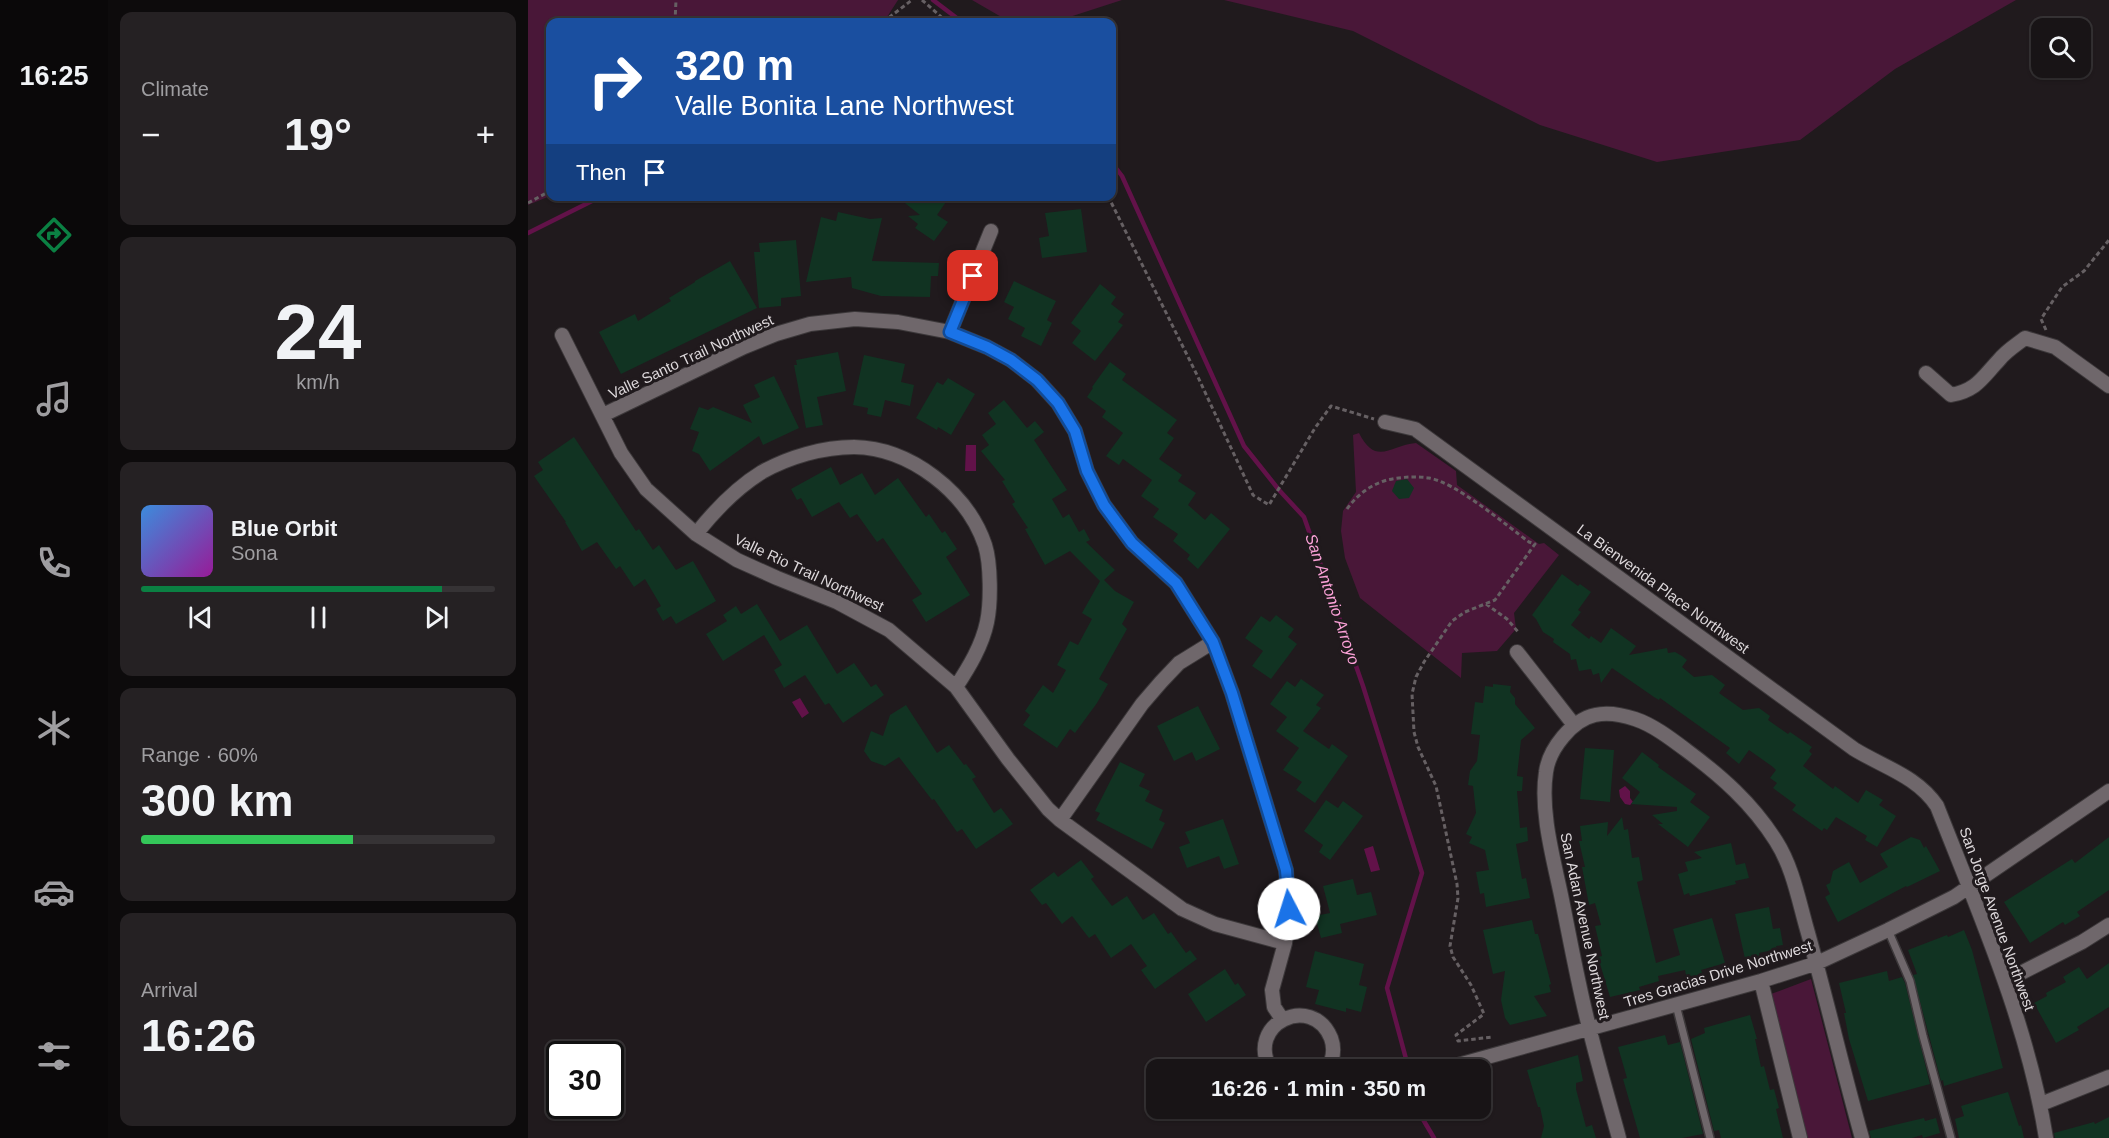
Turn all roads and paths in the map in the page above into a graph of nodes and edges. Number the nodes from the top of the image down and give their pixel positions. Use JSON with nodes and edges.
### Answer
{"nodes":[{"id":1,"x":676,"y":0,"type":"edge"},
{"id":2,"x":912,"y":0,"type":"edge"},
{"id":3,"x":921,"y":0,"type":"edge"},
{"id":4,"x":675,"y":18,"type":"edge"},
{"id":5,"x":888,"y":18,"type":"edge"},
{"id":6,"x":942,"y":18,"type":"edge"},
{"id":7,"x":546,"y":194,"type":"edge"},
{"id":8,"x":1110,"y":201,"type":"edge"},
{"id":9,"x":528,"y":203,"type":"edge"},
{"id":10,"x":991,"y":231,"type":"dead end"},
{"id":11,"x":2109,"y":240,"type":"edge"},
{"id":12,"x":950,"y":332,"type":"junction"},
{"id":13,"x":562,"y":335,"type":"dead end"},
{"id":14,"x":2055,"y":347,"type":"junction"},
{"id":15,"x":1926,"y":373,"type":"dead end"},
{"id":16,"x":2109,"y":386,"type":"edge"},
{"id":17,"x":603,"y":415,"type":"junction"},
{"id":18,"x":1384,"y":422,"type":"joint"},
{"id":19,"x":1347,"y":509,"type":"dead end"},
{"id":20,"x":696,"y":534,"type":"junction"},
{"id":21,"x":1486,"y":604,"type":"junction"},
{"id":22,"x":1520,"y":633,"type":"dead end"},
{"id":23,"x":1213,"y":642,"type":"junction"},
{"id":24,"x":1517,"y":652,"type":"dead end"},
{"id":25,"x":956,"y":687,"type":"junction"},
{"id":26,"x":1574,"y":726,"type":"junction"},
{"id":27,"x":1921,"y":786,"type":"joint"},
{"id":28,"x":2109,"y":791,"type":"edge"},
{"id":29,"x":1060,"y":820,"type":"junction"},
{"id":30,"x":1970,"y":887,"type":"junction"},
{"id":31,"x":2109,"y":926,"type":"edge"},
{"id":32,"x":1888,"y":930,"type":"junction"},
{"id":33,"x":1285,"y":943,"type":"junction"},
{"id":34,"x":1817,"y":963,"type":"junction"},
{"id":35,"x":1761,"y":981,"type":"junction"},
{"id":36,"x":2005,"y":981,"type":"junction"},
{"id":37,"x":1676,"y":1005,"type":"junction"},
{"id":38,"x":1282,"y":1019,"type":"junction"},
{"id":39,"x":1589,"y":1029,"type":"junction"},
{"id":40,"x":1492,"y":1037,"type":"dead end"},
{"id":41,"x":1265,"y":1059,"type":"edge"},
{"id":42,"x":1332,"y":1059,"type":"edge"},
{"id":43,"x":1480,"y":1059,"type":"edge"},
{"id":44,"x":2109,"y":1077,"type":"edge"},
{"id":45,"x":2041,"y":1104,"type":"junction"},
{"id":46,"x":1619,"y":1138,"type":"edge"},
{"id":47,"x":1710,"y":1138,"type":"edge"},
{"id":48,"x":1800,"y":1138,"type":"edge"},
{"id":49,"x":1862,"y":1138,"type":"edge"},
{"id":50,"x":1951,"y":1138,"type":"edge"},
{"id":51,"x":2046,"y":1138,"type":"edge"}],
"edges":[{"from":1,"to":4,"type":"path"},
{"from":2,"to":5,"type":"path"},
{"from":3,"to":6,"type":"path"},
{"from":7,"to":9,"type":"path"},
{"from":8,"to":18,"type":"path"},
{"from":10,"to":12,"type":"street"},
{"from":11,"to":14,"type":"path"},
{"from":12,"to":17,"type":"street","name":"Valle Santo Trail Northwest"},
{"from":12,"to":23,"type":"street","name":"Valle Santo Trail Northwest"},
{"from":13,"to":17,"type":"street","name":"Valle Rio Trail Northwest"},
{"from":14,"to":15,"type":"street"},
{"from":14,"to":16,"type":"street"},
{"from":17,"to":20,"type":"street","name":"Valle Rio Trail Northwest"},
{"from":18,"to":27,"type":"street","name":"La Bienvenida Place Northwest"},
{"from":19,"to":21,"type":"path"},
{"from":20,"to":25,"type":"street","name":"Valle Rio Trail Northwest"},
{"from":20,"to":25,"type":"street"},
{"from":21,"to":22,"type":"path"},
{"from":21,"to":40,"type":"path"},
{"from":23,"to":29,"type":"street"},
{"from":23,"to":33,"type":"street","name":"Valle Santo Trail Northwest"},
{"from":24,"to":26,"type":"street"},
{"from":25,"to":29,"type":"street","name":"Valle Rio Trail Northwest"},
{"from":26,"to":34,"type":"street"},
{"from":26,"to":39,"type":"street","name":"San Adan Avenue Northwest"},
{"from":27,"to":30,"type":"street","name":"San Jorge Avenue Northwest"},
{"from":28,"to":30,"type":"street","name":"Tres Gracias Drive Northwest"},
{"from":29,"to":33,"type":"street","name":"Valle Rio Trail Northwest"},
{"from":30,"to":32,"type":"street","name":"Tres Gracias Drive Northwest"},
{"from":30,"to":36,"type":"street","name":"San Jorge Avenue Northwest"},
{"from":31,"to":36,"type":"street"},
{"from":32,"to":34,"type":"street","name":"Tres Gracias Drive Northwest"},
{"from":32,"to":50,"type":"lane"},
{"from":33,"to":38,"type":"street","name":"Valle Santo Trail Northwest"},
{"from":34,"to":35,"type":"street","name":"Tres Gracias Drive Northwest"},
{"from":34,"to":49,"type":"street"},
{"from":35,"to":37,"type":"street","name":"Tres Gracias Drive Northwest"},
{"from":35,"to":48,"type":"street"},
{"from":36,"to":45,"type":"street","name":"San Jorge Avenue Northwest"},
{"from":37,"to":39,"type":"street","name":"Tres Gracias Drive Northwest"},
{"from":37,"to":47,"type":"lane"},
{"from":38,"to":41,"type":"street"},
{"from":38,"to":42,"type":"street"},
{"from":39,"to":43,"type":"street","name":"Tres Gracias Drive Northwest"},
{"from":39,"to":46,"type":"street","name":"San Adan Avenue Northwest"},
{"from":44,"to":45,"type":"street"},
{"from":45,"to":51,"type":"street","name":"San Jorge Avenue Northwest"}]}
